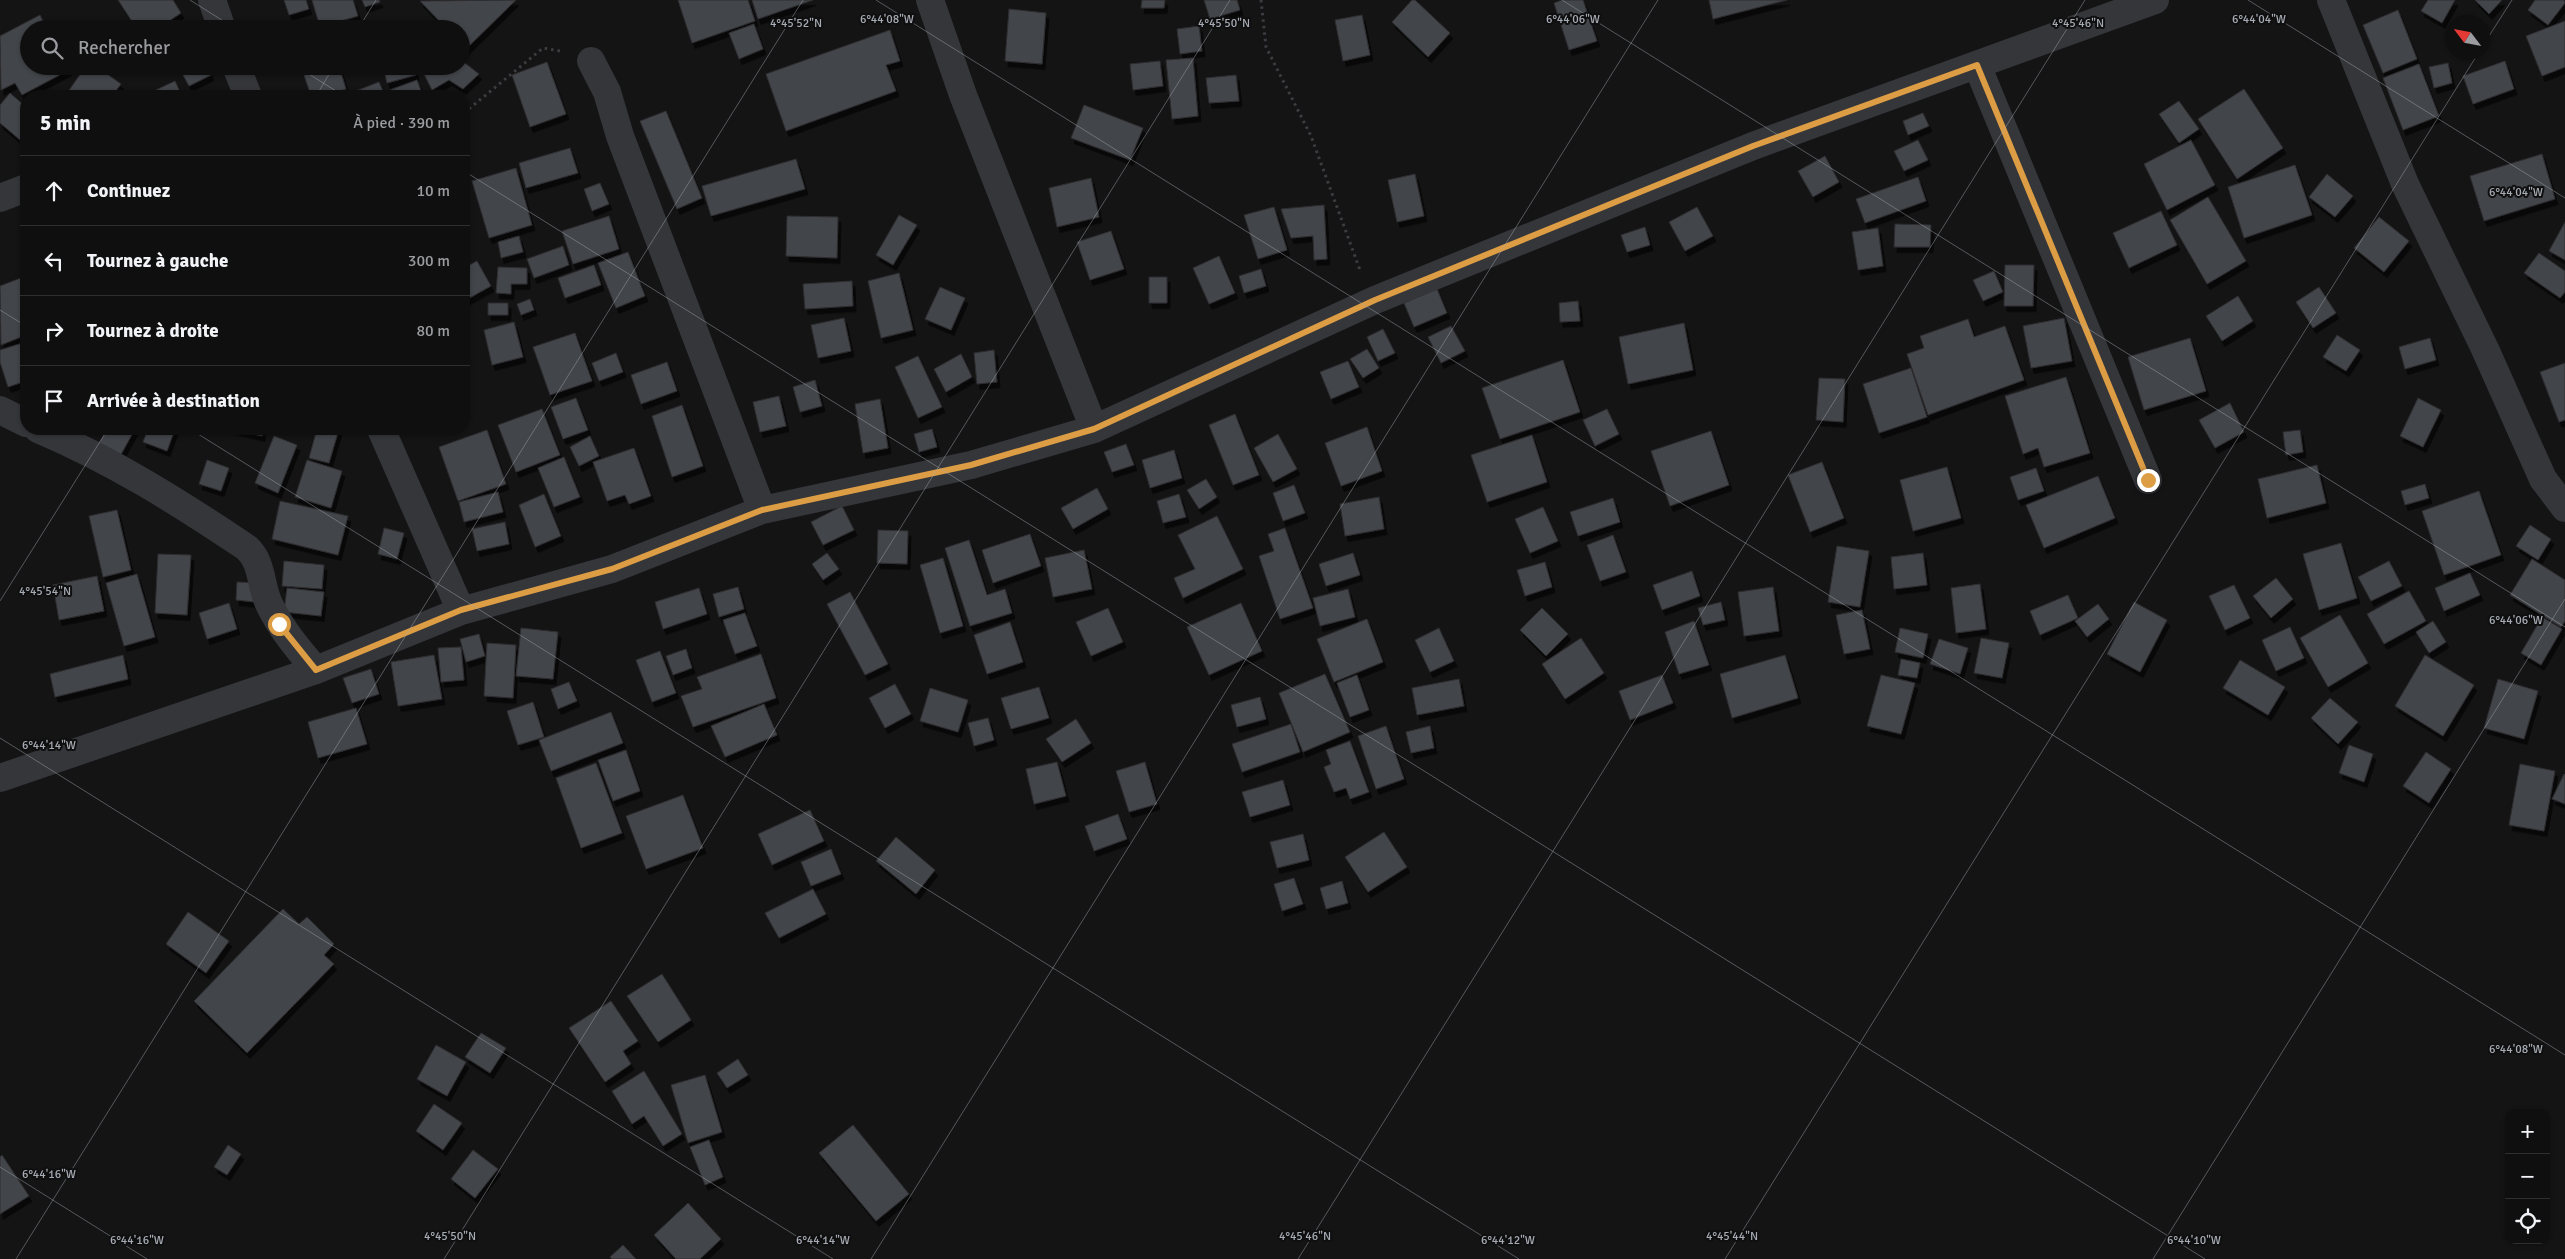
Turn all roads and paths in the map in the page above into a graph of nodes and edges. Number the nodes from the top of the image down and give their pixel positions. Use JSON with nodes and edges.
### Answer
{"nodes":[{"id":1,"x":212,"y":0,"type":"edge"},
{"id":2,"x":930,"y":0,"type":"edge"},
{"id":3,"x":1261,"y":0,"type":"edge"},
{"id":4,"x":2155,"y":0,"type":"edge"},
{"id":5,"x":2331,"y":0,"type":"edge"},
{"id":6,"x":219,"y":20,"type":"edge"},
{"id":7,"x":591,"y":61,"type":"joint"},
{"id":8,"x":1977,"y":65,"type":"junction"},
{"id":9,"x":239,"y":75,"type":"edge"},
{"id":10,"x":245,"y":90,"type":"edge"},
{"id":11,"x":470,"y":107,"type":"edge"},
{"id":12,"x":20,"y":190,"type":"edge"},
{"id":13,"x":0,"y":198,"type":"edge"},
{"id":14,"x":1375,"y":300,"type":"junction"},
{"id":15,"x":0,"y":410,"type":"edge"},
{"id":16,"x":20,"y":421,"type":"edge"},
{"id":17,"x":1094,"y":429,"type":"junction"},
{"id":18,"x":51,"y":435,"type":"edge"},
{"id":19,"x":384,"y":435,"type":"edge"},
{"id":20,"x":2148,"y":480,"type":"dead end"},
{"id":21,"x":2565,"y":508,"type":"edge"},
{"id":22,"x":762,"y":510,"type":"junction"},
{"id":23,"x":461,"y":610,"type":"junction"},
{"id":24,"x":316,"y":670,"type":"junction"},
{"id":25,"x":0,"y":778,"type":"edge"}],
"edges":[{"from":1,"to":6,"type":"street"},
{"from":2,"to":17,"type":"street"},
{"from":3,"to":14,"type":"path"},
{"from":4,"to":8,"type":"street"},
{"from":5,"to":21,"type":"street"},
{"from":7,"to":11,"type":"path"},
{"from":7,"to":22,"type":"street"},
{"from":8,"to":14,"type":"street"},
{"from":8,"to":20,"type":"street"},
{"from":9,"to":10,"type":"street"},
{"from":12,"to":13,"type":"street"},
{"from":14,"to":17,"type":"street"},
{"from":15,"to":16,"type":"street"},
{"from":17,"to":22,"type":"street"},
{"from":18,"to":24,"type":"street"},
{"from":19,"to":23,"type":"street"},
{"from":22,"to":23,"type":"street"},
{"from":23,"to":24,"type":"street"},
{"from":24,"to":25,"type":"street"}]}
